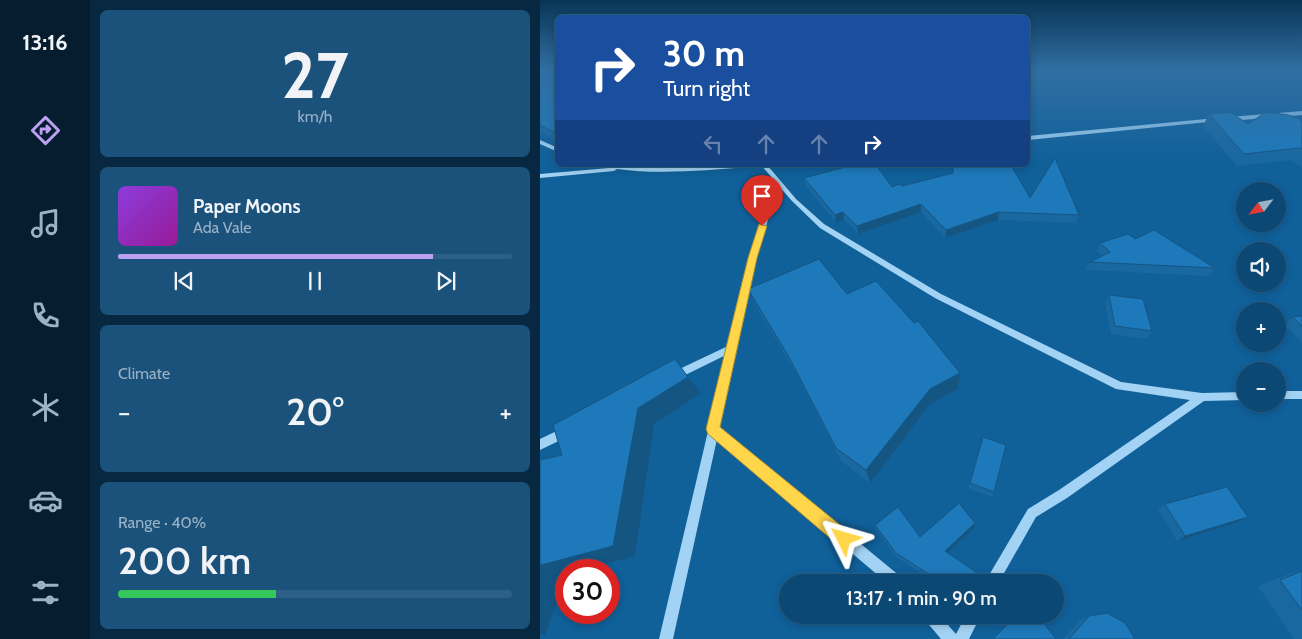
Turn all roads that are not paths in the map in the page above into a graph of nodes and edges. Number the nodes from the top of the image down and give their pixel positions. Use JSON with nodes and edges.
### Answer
{"nodes":[{"id":1,"x":1302,"y":113,"type":"edge"},
{"id":2,"x":1030,"y":138,"type":"edge"},
{"id":3,"x":540,"y":142,"type":"edge"},
{"id":4,"x":555,"y":149,"type":"edge"},
{"id":5,"x":614,"y":167,"type":"edge"},
{"id":6,"x":724,"y":167,"type":"edge"},
{"id":7,"x":766,"y":167,"type":"edge"},
{"id":8,"x":624,"y":169,"type":"junction"},
{"id":9,"x":540,"y":176,"type":"edge"},
{"id":10,"x":777,"y":179,"type":"junction"},
{"id":11,"x":732,"y":348,"type":"junction"},
{"id":12,"x":665,"y":380,"type":"edge"},
{"id":13,"x":1286,"y":395,"type":"edge"},
{"id":14,"x":1302,"y":395,"type":"edge"},
{"id":15,"x":1202,"y":396,"type":"junction"},
{"id":16,"x":1236,"y":396,"type":"edge"},
{"id":17,"x":573,"y":427,"type":"edge"},
{"id":18,"x":713,"y":429,"type":"junction"},
{"id":19,"x":540,"y":445,"type":"edge"},
{"id":20,"x":886,"y":574,"type":"edge"},
{"id":21,"x":997,"y":574,"type":"edge"},
{"id":22,"x":938,"y":624,"type":"edge"},
{"id":23,"x":969,"y":624,"type":"edge"},
{"id":24,"x":666,"y":639,"type":"edge"},
{"id":25,"x":950,"y":639,"type":"edge"},
{"id":26,"x":960,"y":639,"type":"edge"}],
"edges":[{"from":1,"to":2,"type":"street"},
{"from":3,"to":4,"type":"street"},
{"from":5,"to":8,"type":"street"},
{"from":6,"to":8,"type":"street"},
{"from":7,"to":10,"type":"street"},
{"from":8,"to":9,"type":"street"},
{"from":10,"to":11,"type":"street"},
{"from":10,"to":15,"type":"street"},
{"from":11,"to":12,"type":"street"},
{"from":11,"to":18,"type":"street"},
{"from":13,"to":14,"type":"street"},
{"from":15,"to":16,"type":"street"},
{"from":15,"to":21,"type":"street"},
{"from":17,"to":19,"type":"street"},
{"from":18,"to":20,"type":"street"},
{"from":18,"to":24,"type":"street"},
{"from":22,"to":25,"type":"street"},
{"from":23,"to":26,"type":"street"}]}
